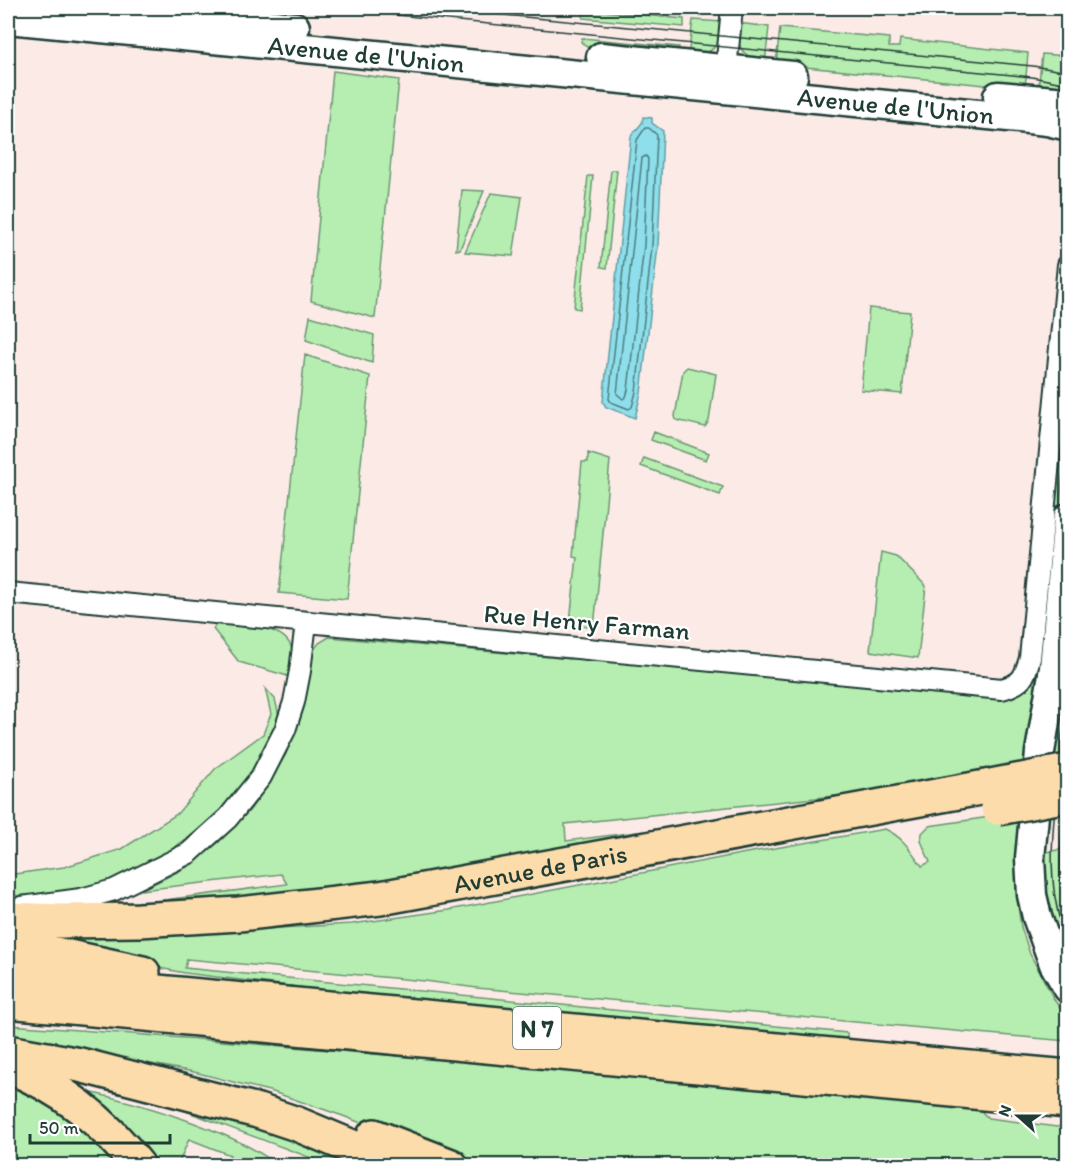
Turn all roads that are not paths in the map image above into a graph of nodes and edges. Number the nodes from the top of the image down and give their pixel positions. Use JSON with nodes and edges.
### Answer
{"nodes":[{"id":1,"x":732,"y":8,"type":"edge"},
{"id":2,"x":112,"y":15,"type":"edge"},
{"id":3,"x":8,"y":19,"type":"edge"},
{"id":4,"x":725,"y":78,"type":"junction"},
{"id":5,"x":1066,"y":114,"type":"edge"},
{"id":6,"x":1068,"y":266,"type":"edge"},
{"id":7,"x":1068,"y":518,"type":"edge"},
{"id":8,"x":8,"y":593,"type":"edge"},
{"id":9,"x":306,"y":623,"type":"junction"},
{"id":10,"x":1068,"y":771,"type":"edge"},
{"id":11,"x":1068,"y":795,"type":"edge"},
{"id":12,"x":993,"y":797,"type":"junction"},
{"id":13,"x":8,"y":909,"type":"edge"},
{"id":14,"x":8,"y":919,"type":"edge"},
{"id":15,"x":8,"y":946,"type":"edge"},
{"id":16,"x":8,"y":978,"type":"edge"},
{"id":17,"x":1068,"y":988,"type":"edge"},
{"id":18,"x":240,"y":999,"type":"junction"},
{"id":19,"x":8,"y":1001,"type":"edge"},
{"id":20,"x":8,"y":1018,"type":"edge"},
{"id":21,"x":185,"y":1018,"type":"junction"},
{"id":22,"x":8,"y":1052,"type":"edge"},
{"id":23,"x":8,"y":1066,"type":"edge"},
{"id":24,"x":1068,"y":1077,"type":"edge"},
{"id":25,"x":192,"y":1093,"type":"junction"},
{"id":26,"x":1068,"y":1101,"type":"edge"},
{"id":27,"x":138,"y":1166,"type":"edge"},
{"id":28,"x":398,"y":1166,"type":"edge"},
{"id":29,"x":451,"y":1166,"type":"edge"}],
"edges":[{"from":1,"to":4,"type":"street"},
{"from":2,"to":3,"type":"street","name":"Avenue de l'Union"},
{"from":2,"to":4,"type":"street","name":"Avenue de l'Union"},
{"from":4,"to":5,"type":"street","name":"Avenue de l'Union"},
{"from":6,"to":9,"type":"street","name":"Rue Henry Farman"},
{"from":7,"to":17,"type":"street"},
{"from":8,"to":9,"type":"street","name":"Rue Henry Farman"},
{"from":9,"to":13,"type":"street"},
{"from":10,"to":12,"type":"highway","name":"Avenue de Paris","bridge":true},
{"from":11,"to":12,"type":"highway","bridge":true},
{"from":12,"to":14,"type":"highway","name":"Avenue de Paris"},
{"from":15,"to":18,"type":"highway"},
{"from":16,"to":18,"type":"highway","number":"N 7"},
{"from":18,"to":24,"type":"highway","number":"N 7"},
{"from":19,"to":21,"type":"highway","number":"N 7"},
{"from":20,"to":21,"type":"highway"},
{"from":21,"to":26,"type":"highway","number":"N 7"},
{"from":22,"to":25,"type":"highway"},
{"from":23,"to":27,"type":"highway"},
{"from":25,"to":28,"type":"highway"},
{"from":25,"to":29,"type":"highway"}]}
